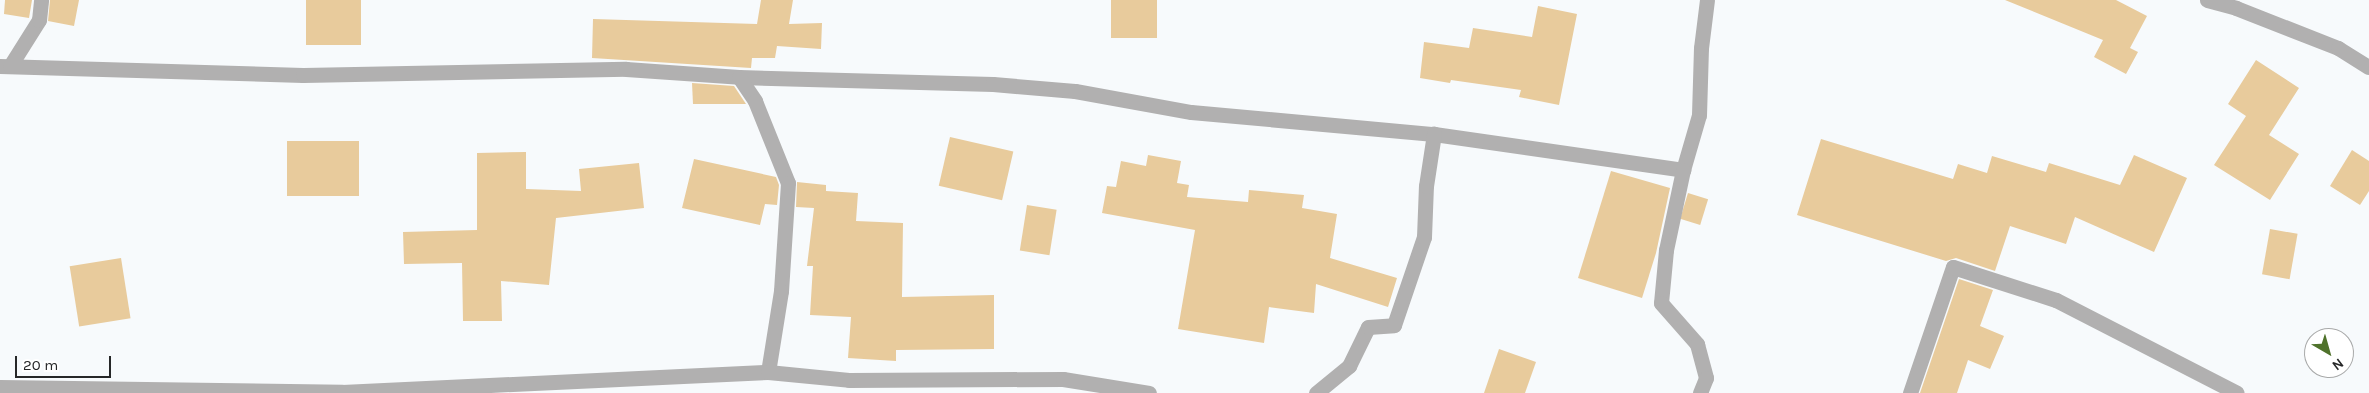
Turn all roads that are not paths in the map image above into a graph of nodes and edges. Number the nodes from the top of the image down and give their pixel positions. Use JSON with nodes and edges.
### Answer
{"nodes":[{"id":1,"x":41,"y":0,"type":"edge"},
{"id":2,"x":1707,"y":0,"type":"edge"},
{"id":3,"x":2207,"y":0,"type":"edge"},
{"id":4,"x":5,"y":66,"type":"edge"},
{"id":5,"x":2369,"y":67,"type":"edge"},
{"id":6,"x":739,"y":77,"type":"junction"},
{"id":7,"x":1434,"y":134,"type":"junction"},
{"id":8,"x":1683,"y":170,"type":"junction"},
{"id":9,"x":768,"y":372,"type":"junction"},
{"id":10,"x":0,"y":387,"type":"edge"},
{"id":11,"x":1149,"y":393,"type":"edge"},
{"id":12,"x":1316,"y":393,"type":"edge"},
{"id":13,"x":1700,"y":393,"type":"edge"},
{"id":14,"x":1910,"y":393,"type":"edge"},
{"id":15,"x":2237,"y":393,"type":"edge"}],
"edges":[{"from":1,"to":4,"type":"street"},
{"from":2,"to":8,"type":"street"},
{"from":3,"to":5,"type":"street"},
{"from":4,"to":6,"type":"street"},
{"from":6,"to":7,"type":"street"},
{"from":6,"to":9,"type":"street"},
{"from":7,"to":8,"type":"street"},
{"from":7,"to":12,"type":"street"},
{"from":8,"to":13,"type":"street"},
{"from":9,"to":10,"type":"street"},
{"from":9,"to":11,"type":"street"},
{"from":14,"to":15,"type":"street"}]}
